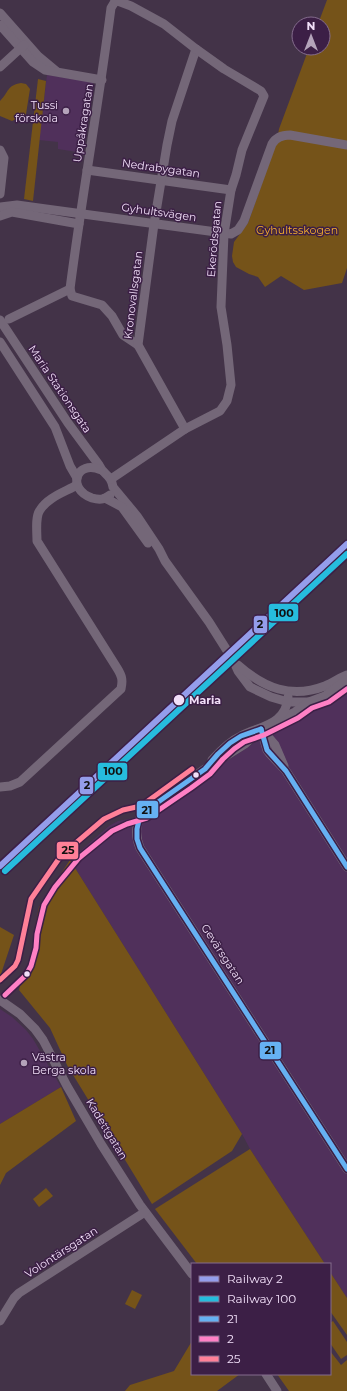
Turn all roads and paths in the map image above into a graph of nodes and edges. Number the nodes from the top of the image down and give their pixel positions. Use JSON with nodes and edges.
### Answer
{"nodes":[{"id":1,"x":116,"y":0,"type":"edge"},
{"id":2,"x":0,"y":13,"type":"edge"},
{"id":3,"x":0,"y":26,"type":"edge"},
{"id":4,"x":24,"y":46,"type":"junction"},
{"id":5,"x":196,"y":49,"type":"junction"},
{"id":6,"x":0,"y":67,"type":"edge"},
{"id":7,"x":102,"y":80,"type":"junction"},
{"id":8,"x":347,"y":145,"type":"edge"},
{"id":9,"x":0,"y":150,"type":"edge"},
{"id":10,"x":87,"y":170,"type":"junction"},
{"id":11,"x":161,"y":180,"type":"junction"},
{"id":12,"x":231,"y":190,"type":"junction"},
{"id":13,"x":1,"y":206,"type":"edge"},
{"id":14,"x":80,"y":213,"type":"junction"},
{"id":15,"x":78,"y":224,"type":"junction"},
{"id":16,"x":154,"y":224,"type":"junction"},
{"id":17,"x":224,"y":234,"type":"junction"},
{"id":18,"x":70,"y":289,"type":"junction"},
{"id":19,"x":4,"y":319,"type":"edge"},
{"id":20,"x":0,"y":342,"type":"edge"},
{"id":21,"x":138,"y":345,"type":"junction"},
{"id":22,"x":185,"y":429,"type":"junction"},
{"id":23,"x":102,"y":470,"type":"junction"},
{"id":24,"x":77,"y":482,"type":"junction"},
{"id":25,"x":112,"y":483,"type":"junction"},
{"id":26,"x":105,"y":498,"type":"junction"},
{"id":27,"x":165,"y":561,"type":"junction"},
{"id":28,"x":233,"y":660,"type":"junction"},
{"id":29,"x":347,"y":675,"type":"edge"},
{"id":30,"x":347,"y":680,"type":"edge"},
{"id":31,"x":288,"y":692,"type":"junction"},
{"id":32,"x":288,"y":702,"type":"junction"},
{"id":33,"x":309,"y":702,"type":"junction"},
{"id":34,"x":277,"y":720,"type":"junction"},
{"id":35,"x":261,"y":729,"type":"junction"},
{"id":36,"x":0,"y":787,"type":"edge"},
{"id":37,"x":347,"y":867,"type":"edge"},
{"id":38,"x":0,"y":1000,"type":"edge"},
{"id":39,"x":347,"y":1169,"type":"edge"},
{"id":40,"x":145,"y":1212,"type":"junction"},
{"id":41,"x":191,"y":1273,"type":"edge"},
{"id":42,"x":0,"y":1321,"type":"edge"},
{"id":43,"x":267,"y":1375,"type":"edge"},
{"id":44,"x":277,"y":1391,"type":"edge"}],
"edges":[{"from":1,"to":5,"type":"street","name":"Ekerödsgatan"},
{"from":1,"to":7,"type":"street","name":"Ekerödsgatan"},
{"from":2,"to":4,"type":"street","name":"Uppåkragatan"},
{"from":3,"to":4,"type":"street","name":"Uppåkragatan"},
{"from":4,"to":6,"type":"street"},
{"from":4,"to":7,"type":"street","name":"Uppåkragatan"},
{"from":5,"to":11,"type":"street","name":"Kronovallsgatan"},
{"from":5,"to":12,"type":"street","name":"Ekerödsgatan"},
{"from":7,"to":10,"type":"street","name":"Uppåkragatan"},
{"from":8,"to":17,"type":"street"},
{"from":9,"to":13,"type":"street"},
{"from":10,"to":11,"type":"street","name":"Nedrabygatan"},
{"from":10,"to":14,"type":"street","name":"Uppåkragatan"},
{"from":11,"to":12,"type":"street","name":"Nedrabygatan"},
{"from":11,"to":16,"type":"street","name":"Kronovallsgatan"},
{"from":12,"to":17,"type":"street","name":"Ekerödsgatan"},
{"from":13,"to":14,"type":"street","name":"Gyhultsvägen"},
{"from":13,"to":15,"type":"street"},
{"from":14,"to":15,"type":"street","name":"Uppåkragatan"},
{"from":14,"to":16,"type":"street","name":"Gyhultsvägen"},
{"from":15,"to":18,"type":"street","name":"Uppåkragatan"},
{"from":16,"to":17,"type":"street","name":"Gyhultsvägen"},
{"from":16,"to":21,"type":"street","name":"Kronovallsgatan"},
{"from":17,"to":22,"type":"street","name":"Ekerödsgatan"},
{"from":18,"to":19,"type":"street"},
{"from":18,"to":21,"type":"street"},
{"from":19,"to":23,"type":"street","name":"Maria Stationsgata"},
{"from":20,"to":24,"type":"street","name":"Maria Stationsgata"},
{"from":21,"to":22,"type":"street","name":"Kronovallsgatan"},
{"from":22,"to":25,"type":"street","name":"Ekerödsgatan"},
{"from":23,"to":24,"type":"street"},
{"from":23,"to":25,"type":"street","name":"Maria Stationsgata"},
{"from":24,"to":26,"type":"street","name":"Maria Stationsgata"},
{"from":24,"to":36,"type":"street"},
{"from":25,"to":26,"type":"street"},
{"from":25,"to":27,"type":"street","name":"Maria Stationsgata"},
{"from":26,"to":27,"type":"street","name":"Maria Stationsgata"},
{"from":27,"to":28,"type":"street","name":"Maria Stationsgata"},
{"from":28,"to":31,"type":"street","name":"Maria Stationsgata"},
{"from":28,"to":32,"type":"street","name":"Maria Stationsgata"},
{"from":29,"to":31,"type":"street","name":"Maria Stationsgata"},
{"from":30,"to":33,"type":"street"},
{"from":31,"to":32,"type":"street"},
{"from":32,"to":33,"type":"street","name":"Maria Stationsgata"},
{"from":32,"to":34,"type":"street","name":"Gevärsgatan"},
{"from":33,"to":34,"type":"street"},
{"from":34,"to":35,"type":"street","name":"Gevärsgatan"},
{"from":35,"to":37,"type":"street"},
{"from":35,"to":39,"type":"street","name":"Gevärsgatan"},
{"from":38,"to":40,"type":"street","name":"Kadettgatan"},
{"from":40,"to":41,"type":"street","name":"Kadettgatan"},
{"from":40,"to":42,"type":"street","name":"Volontärsgatan"},
{"from":43,"to":44,"type":"street"}]}
